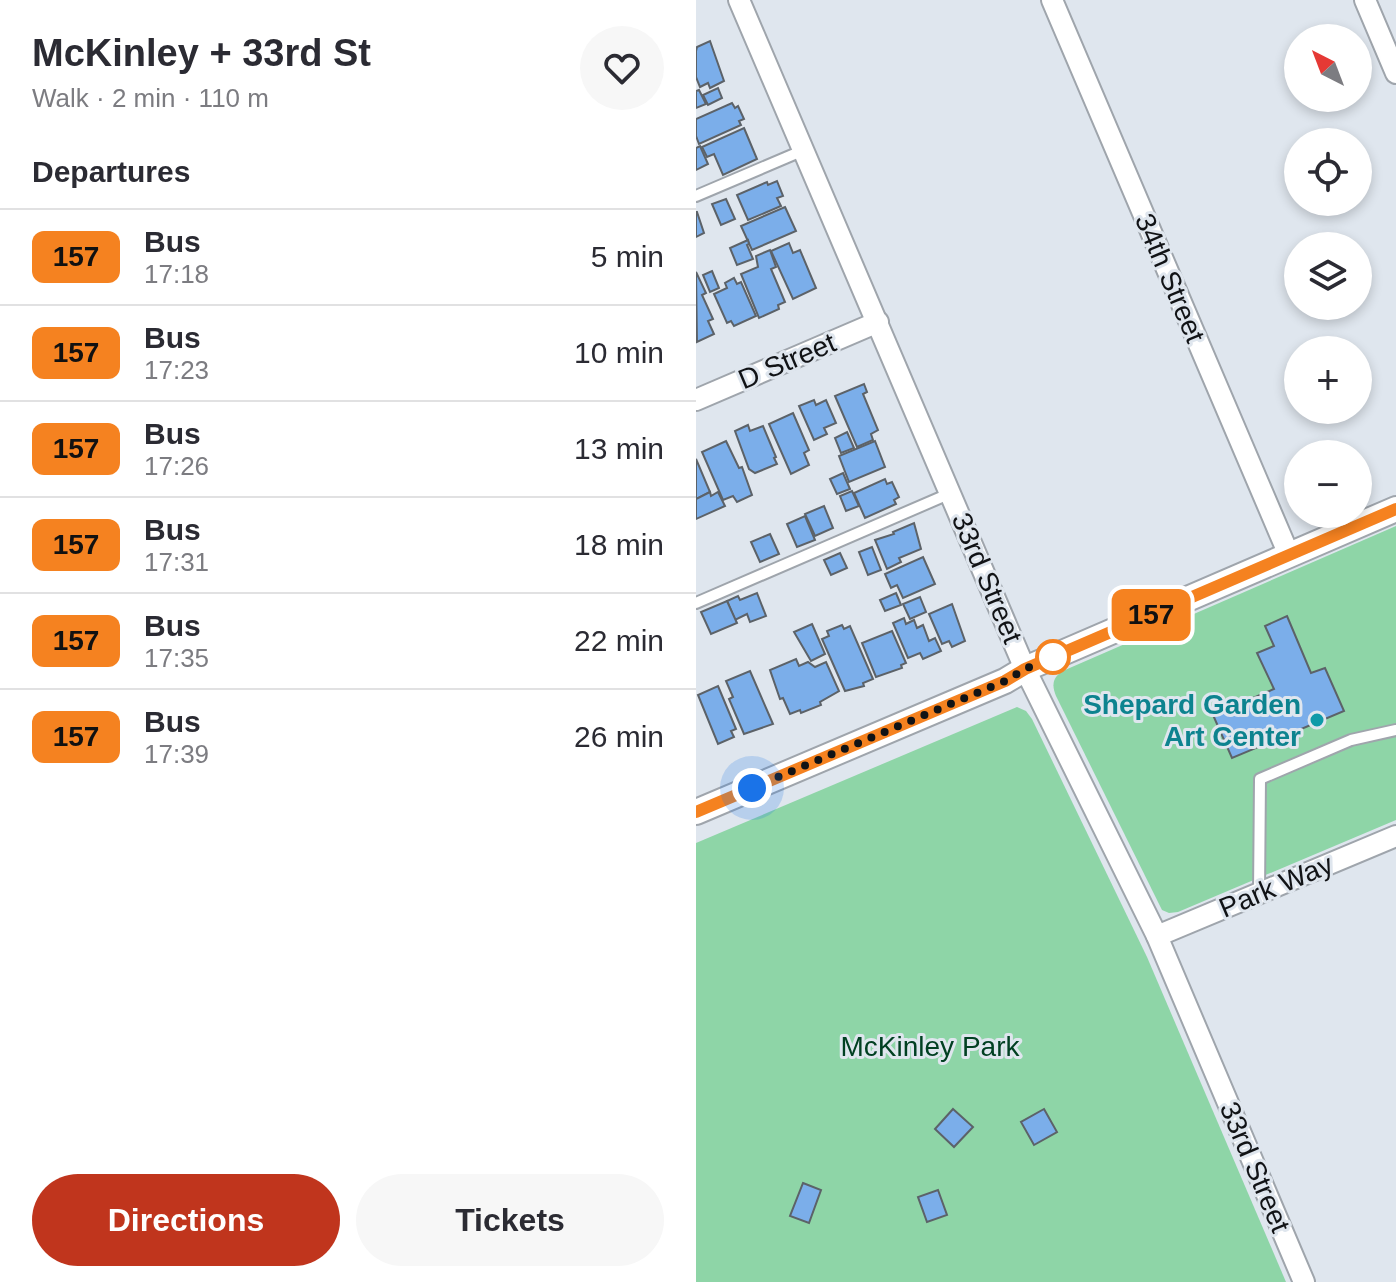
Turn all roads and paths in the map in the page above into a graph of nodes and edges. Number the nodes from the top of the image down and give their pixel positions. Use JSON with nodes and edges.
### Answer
{"nodes":[{"id":1,"x":739,"y":0,"type":"edge"},
{"id":2,"x":1052,"y":0,"type":"edge"},
{"id":3,"x":1372,"y":5,"type":"edge"},
{"id":4,"x":1396,"y":73,"type":"edge"},
{"id":5,"x":804,"y":150,"type":"junction"},
{"id":6,"x":696,"y":196,"type":"edge"},
{"id":7,"x":878,"y":322,"type":"junction"},
{"id":8,"x":696,"y":400,"type":"edge"},
{"id":9,"x":951,"y":493,"type":"junction"},
{"id":10,"x":1396,"y":509,"type":"edge"},
{"id":11,"x":1289,"y":555,"type":"junction"},
{"id":12,"x":696,"y":603,"type":"edge"},
{"id":13,"x":1025,"y":669,"type":"junction"},
{"id":14,"x":1396,"y":730,"type":"edge"},
{"id":15,"x":696,"y":812,"type":"edge"},
{"id":16,"x":1396,"y":836,"type":"edge"},
{"id":17,"x":1259,"y":893,"type":"junction"},
{"id":18,"x":1157,"y":936,"type":"junction"},
{"id":19,"x":1304,"y":1282,"type":"edge"}],
"edges":[{"from":1,"to":5,"type":"street","name":"33rd Street"},
{"from":2,"to":11,"type":"street","name":"34th Street"},
{"from":3,"to":4,"type":"street"},
{"from":5,"to":6,"type":"lane"},
{"from":5,"to":7,"type":"street","name":"33rd Street"},
{"from":7,"to":8,"type":"street","name":"D Street"},
{"from":7,"to":9,"type":"street","name":"33rd Street"},
{"from":9,"to":12,"type":"lane"},
{"from":9,"to":13,"type":"street","name":"33rd Street"},
{"from":10,"to":11,"type":"street"},
{"from":11,"to":13,"type":"street"},
{"from":13,"to":15,"type":"street"},
{"from":13,"to":18,"type":"street","name":"33rd Street"},
{"from":14,"to":17,"type":"lane"},
{"from":16,"to":17,"type":"street","name":"Park Way"},
{"from":17,"to":18,"type":"street","name":"Park Way"},
{"from":18,"to":19,"type":"street","name":"33rd Street"}]}
